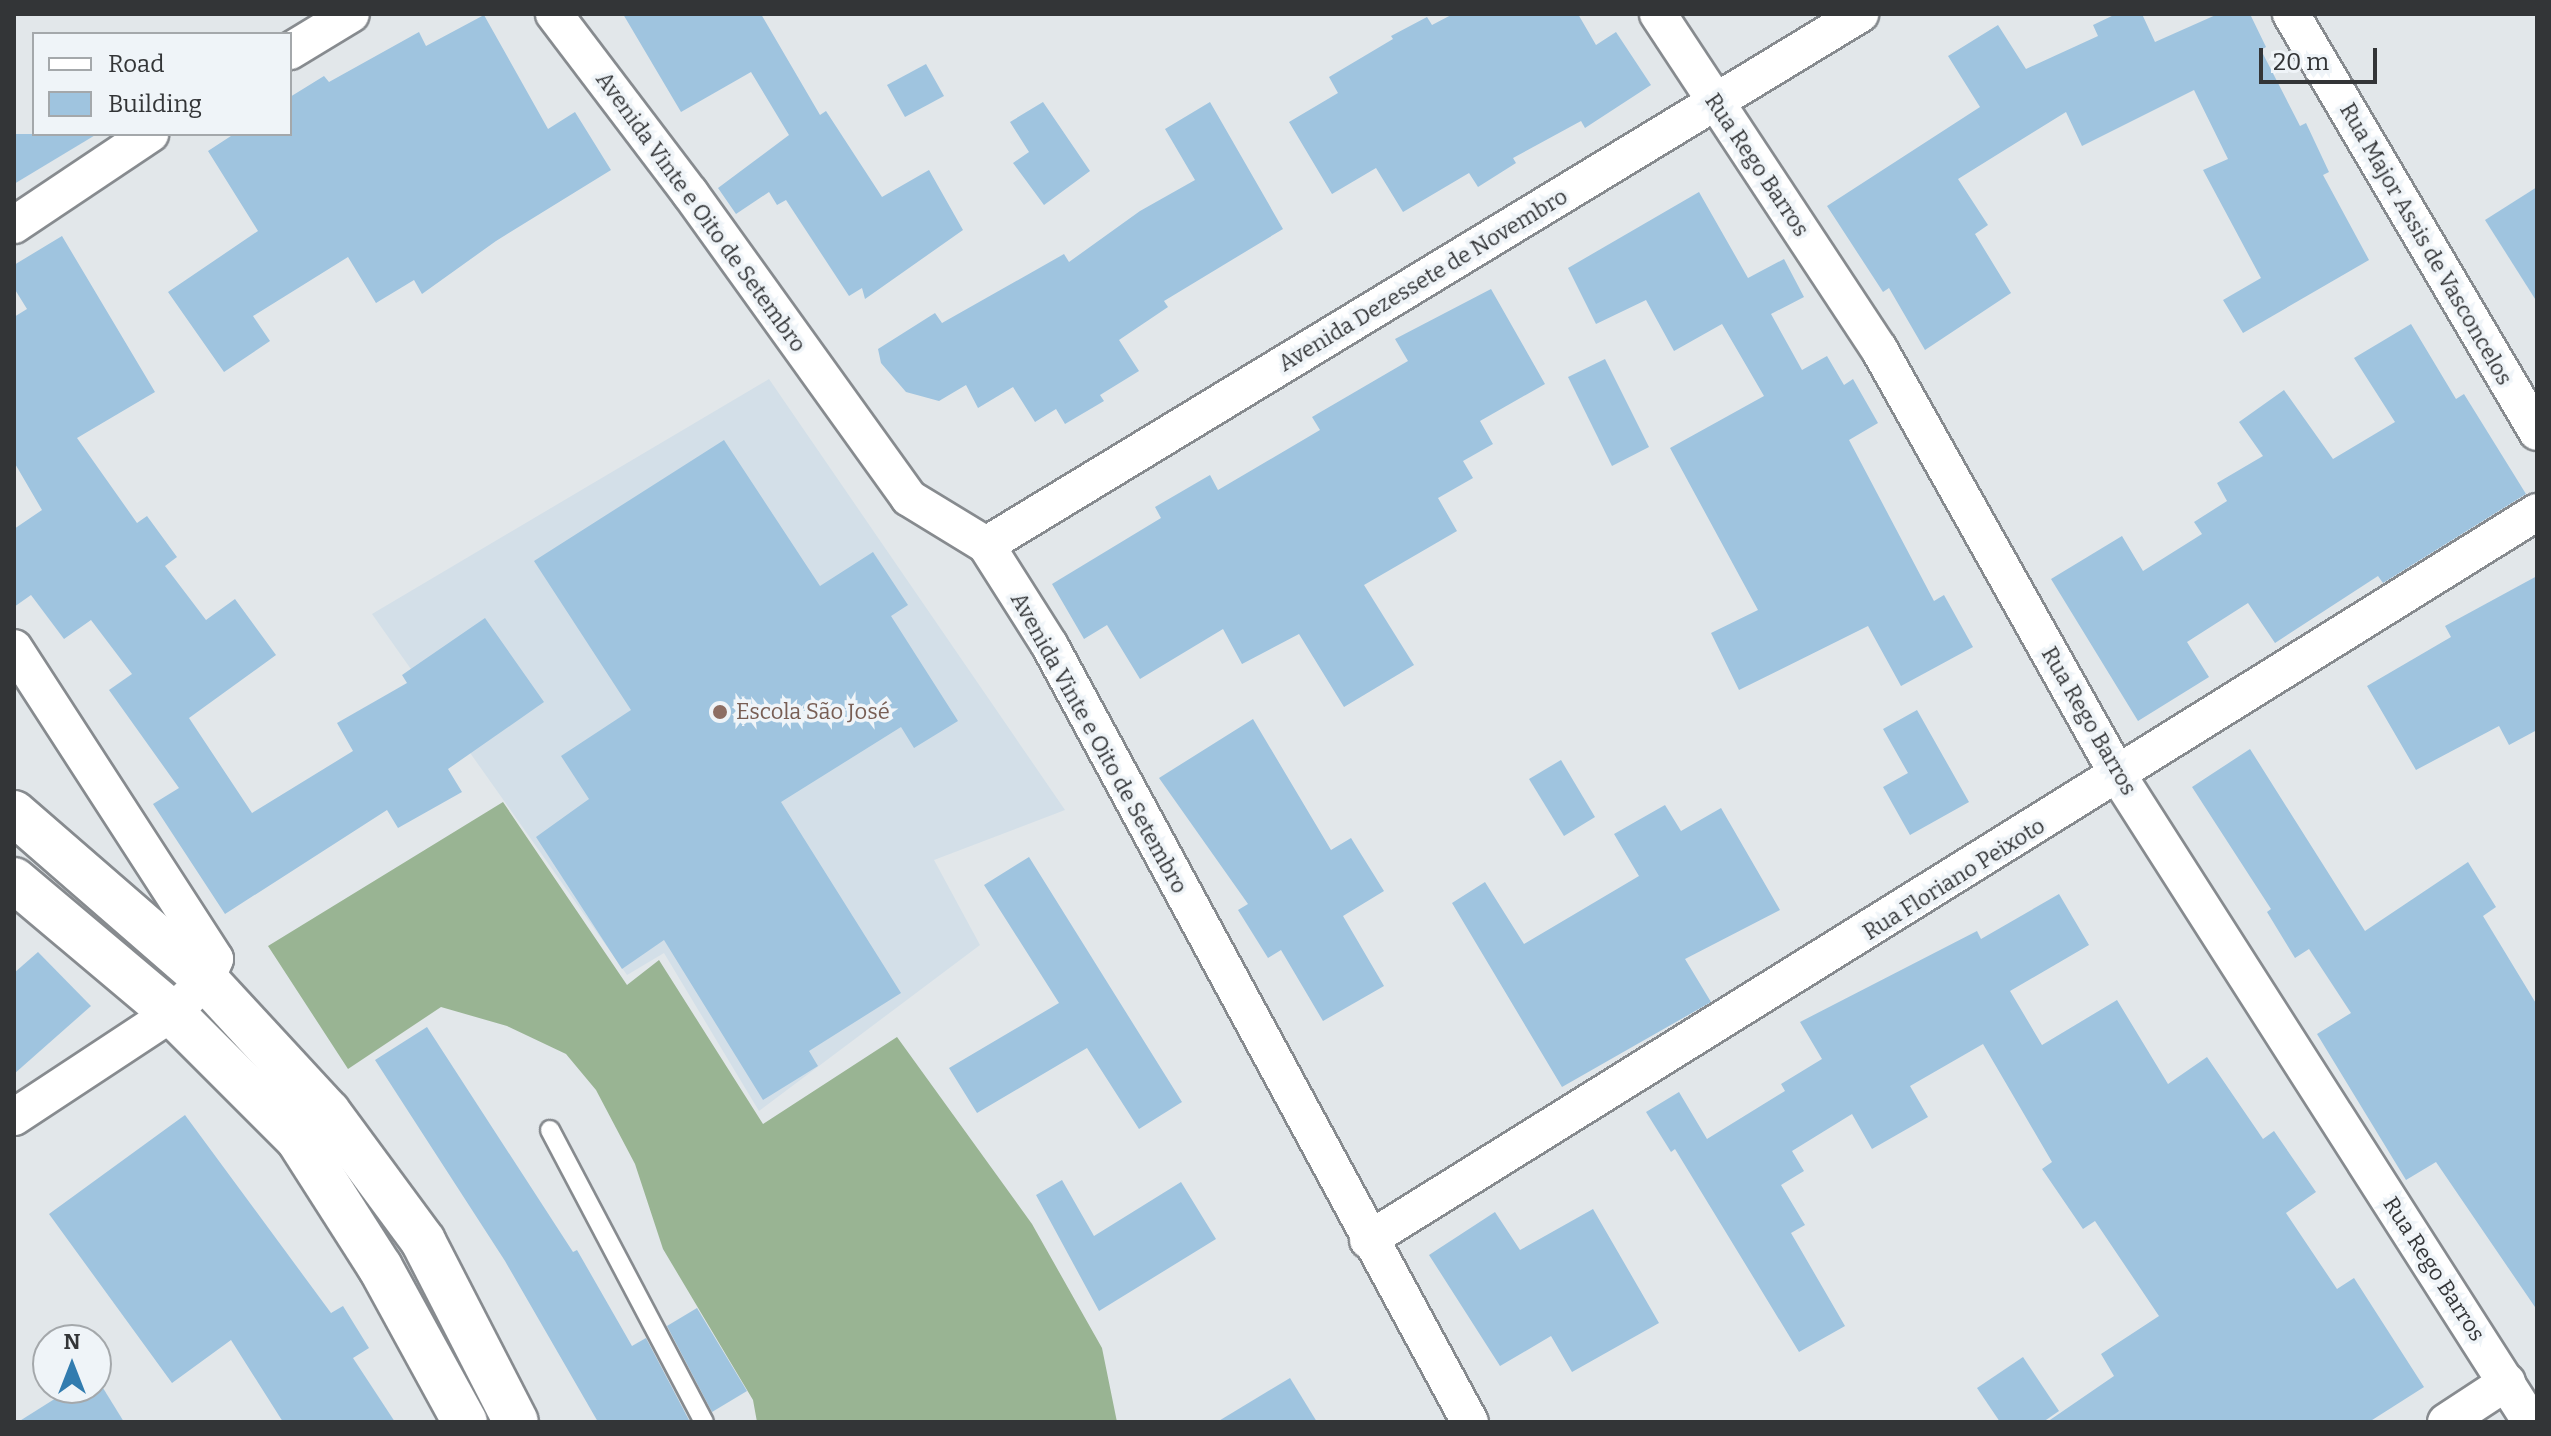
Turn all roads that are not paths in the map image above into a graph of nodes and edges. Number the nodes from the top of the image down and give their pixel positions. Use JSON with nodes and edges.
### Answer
{"nodes":[{"id":1,"x":351,"y":14,"type":"edge"},
{"id":2,"x":554,"y":14,"type":"edge"},
{"id":3,"x":1658,"y":14,"type":"edge"},
{"id":4,"x":1860,"y":14,"type":"edge"},
{"id":5,"x":2291,"y":14,"type":"edge"},
{"id":6,"x":292,"y":50,"type":"edge"},
{"id":7,"x":1715,"y":102,"type":"junction"},
{"id":8,"x":147,"y":136,"type":"edge"},
{"id":9,"x":14,"y":225,"type":"edge"},
{"id":10,"x":2537,"y":432,"type":"edge"},
{"id":11,"x":2537,"y":512,"type":"edge"},
{"id":12,"x":986,"y":545,"type":"junction"},
{"id":13,"x":14,"y":648,"type":"edge"},
{"id":14,"x":2119,"y":777,"type":"junction"},
{"id":15,"x":14,"y":813,"type":"edge"},
{"id":16,"x":14,"y":880,"type":"edge"},
{"id":17,"x":211,"y":969,"type":"junction"},
{"id":18,"x":172,"y":1013,"type":"junction"},
{"id":19,"x":14,"y":1117,"type":"edge"},
{"id":20,"x":550,"y":1130,"type":"dead end"},
{"id":21,"x":1368,"y":1240,"type":"junction"},
{"id":22,"x":2507,"y":1382,"type":"junction"},
{"id":23,"x":465,"y":1422,"type":"edge"},
{"id":24,"x":516,"y":1422,"type":"edge"},
{"id":25,"x":704,"y":1422,"type":"edge"},
{"id":26,"x":1470,"y":1422,"type":"edge"},
{"id":27,"x":2446,"y":1422,"type":"edge"},
{"id":28,"x":2531,"y":1422,"type":"edge"}],
"edges":[{"from":1,"to":6,"type":"street"},
{"from":2,"to":12,"type":"street","name":"Avenida Vinte e Oito de Setembro"},
{"from":3,"to":7,"type":"street","name":"Rua Rego Barros"},
{"from":4,"to":7,"type":"street","name":"Avenida Dezessete de Novembro"},
{"from":5,"to":10,"type":"street","name":"Rua Major Assis de Vasconcelos"},
{"from":7,"to":12,"type":"street","name":"Avenida Dezessete de Novembro"},
{"from":7,"to":14,"type":"street","name":"Rua Rego Barros"},
{"from":8,"to":9,"type":"street"},
{"from":11,"to":14,"type":"street","name":"Rua Floriano Peixoto"},
{"from":12,"to":21,"type":"street","name":"Avenida Vinte e Oito de Setembro"},
{"from":13,"to":17,"type":"street"},
{"from":14,"to":21,"type":"street","name":"Rua Floriano Peixoto"},
{"from":14,"to":22,"type":"street","name":"Rua Rego Barros"},
{"from":15,"to":17,"type":"main road"},
{"from":16,"to":18,"type":"main road"},
{"from":17,"to":18,"type":"street"},
{"from":17,"to":24,"type":"main road"},
{"from":18,"to":19,"type":"street"},
{"from":18,"to":23,"type":"main road"},
{"from":20,"to":25,"type":"lane"},
{"from":21,"to":26,"type":"street","name":"Avenida Vinte e Oito de Setembro"},
{"from":22,"to":27,"type":"street"},
{"from":22,"to":28,"type":"street","name":"Rua Rego Barros"}]}
